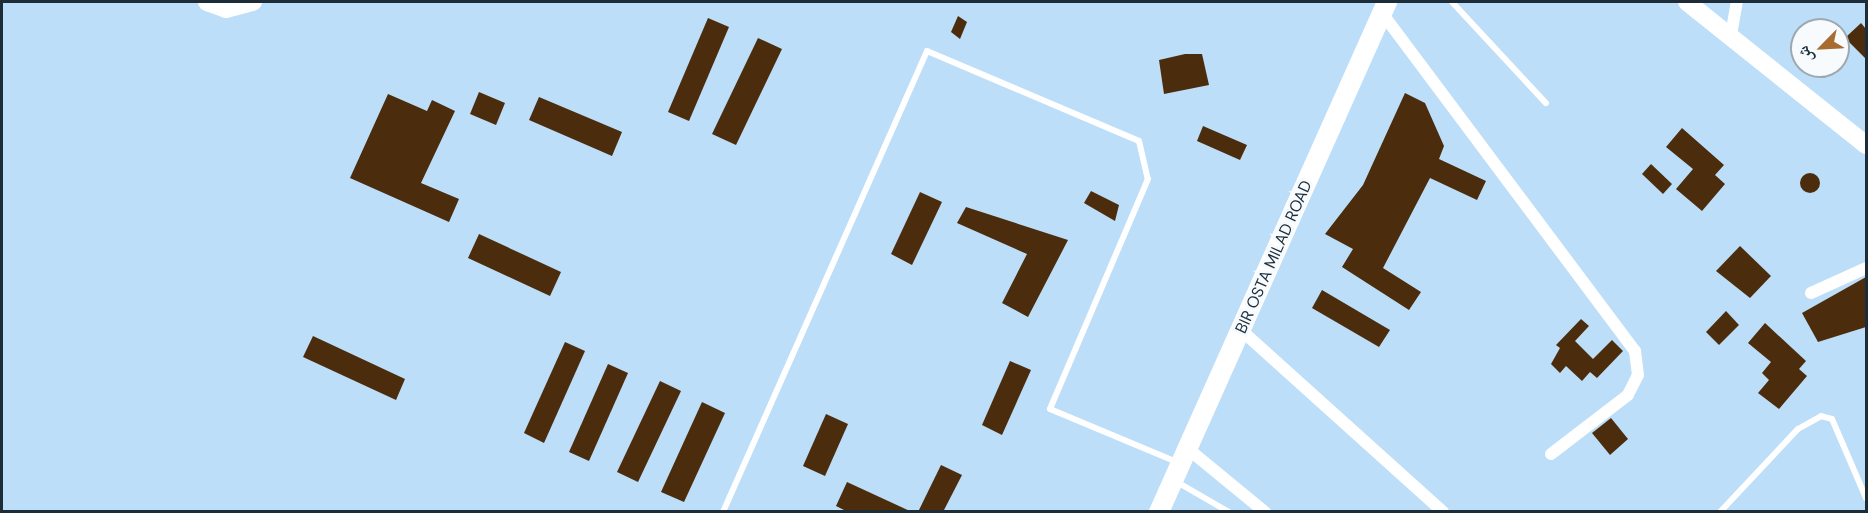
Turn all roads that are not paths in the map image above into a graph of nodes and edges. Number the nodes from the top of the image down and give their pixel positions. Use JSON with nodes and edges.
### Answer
{"nodes":[{"id":1,"x":207,"y":2,"type":"edge"},
{"id":2,"x":253,"y":2,"type":"edge"},
{"id":3,"x":1452,"y":2,"type":"edge"},
{"id":4,"x":1687,"y":2,"type":"edge"},
{"id":5,"x":1737,"y":2,"type":"edge"},
{"id":6,"x":1385,"y":7,"type":"edge"},
{"id":7,"x":1731,"y":35,"type":"junction"},
{"id":8,"x":1546,"y":103,"type":"dead end"},
{"id":9,"x":1866,"y":146,"type":"edge"},
{"id":10,"x":1866,"y":268,"type":"edge"},
{"id":11,"x":1811,"y":293,"type":"dead end"},
{"id":12,"x":1241,"y":330,"type":"junction"},
{"id":13,"x":1551,"y":454,"type":"dead end"},
{"id":14,"x":1180,"y":464,"type":"junction"},
{"id":15,"x":1866,"y":498,"type":"edge"},
{"id":16,"x":723,"y":512,"type":"edge"},
{"id":17,"x":1159,"y":512,"type":"edge"},
{"id":18,"x":1229,"y":512,"type":"edge"},
{"id":19,"x":1265,"y":512,"type":"edge"},
{"id":20,"x":1443,"y":512,"type":"edge"},
{"id":21,"x":1720,"y":512,"type":"edge"}],
"edges":[{"from":1,"to":2,"type":"street"},
{"from":3,"to":8,"type":"lane"},
{"from":4,"to":7,"type":"street"},
{"from":5,"to":7,"type":"street"},
{"from":6,"to":12,"type":"main road","name":"BIR OSTA MILAD ROAD"},
{"from":6,"to":13,"type":"street"},
{"from":7,"to":9,"type":"street"},
{"from":10,"to":11,"type":"street"},
{"from":12,"to":14,"type":"main road","name":"BIR OSTA MILAD ROAD"},
{"from":12,"to":20,"type":"street"},
{"from":14,"to":16,"type":"lane"},
{"from":14,"to":17,"type":"main road","name":"BIR OSTA MILAD ROAD"},
{"from":14,"to":18,"type":"lane"},
{"from":14,"to":19,"type":"street"},
{"from":15,"to":21,"type":"lane"}]}
